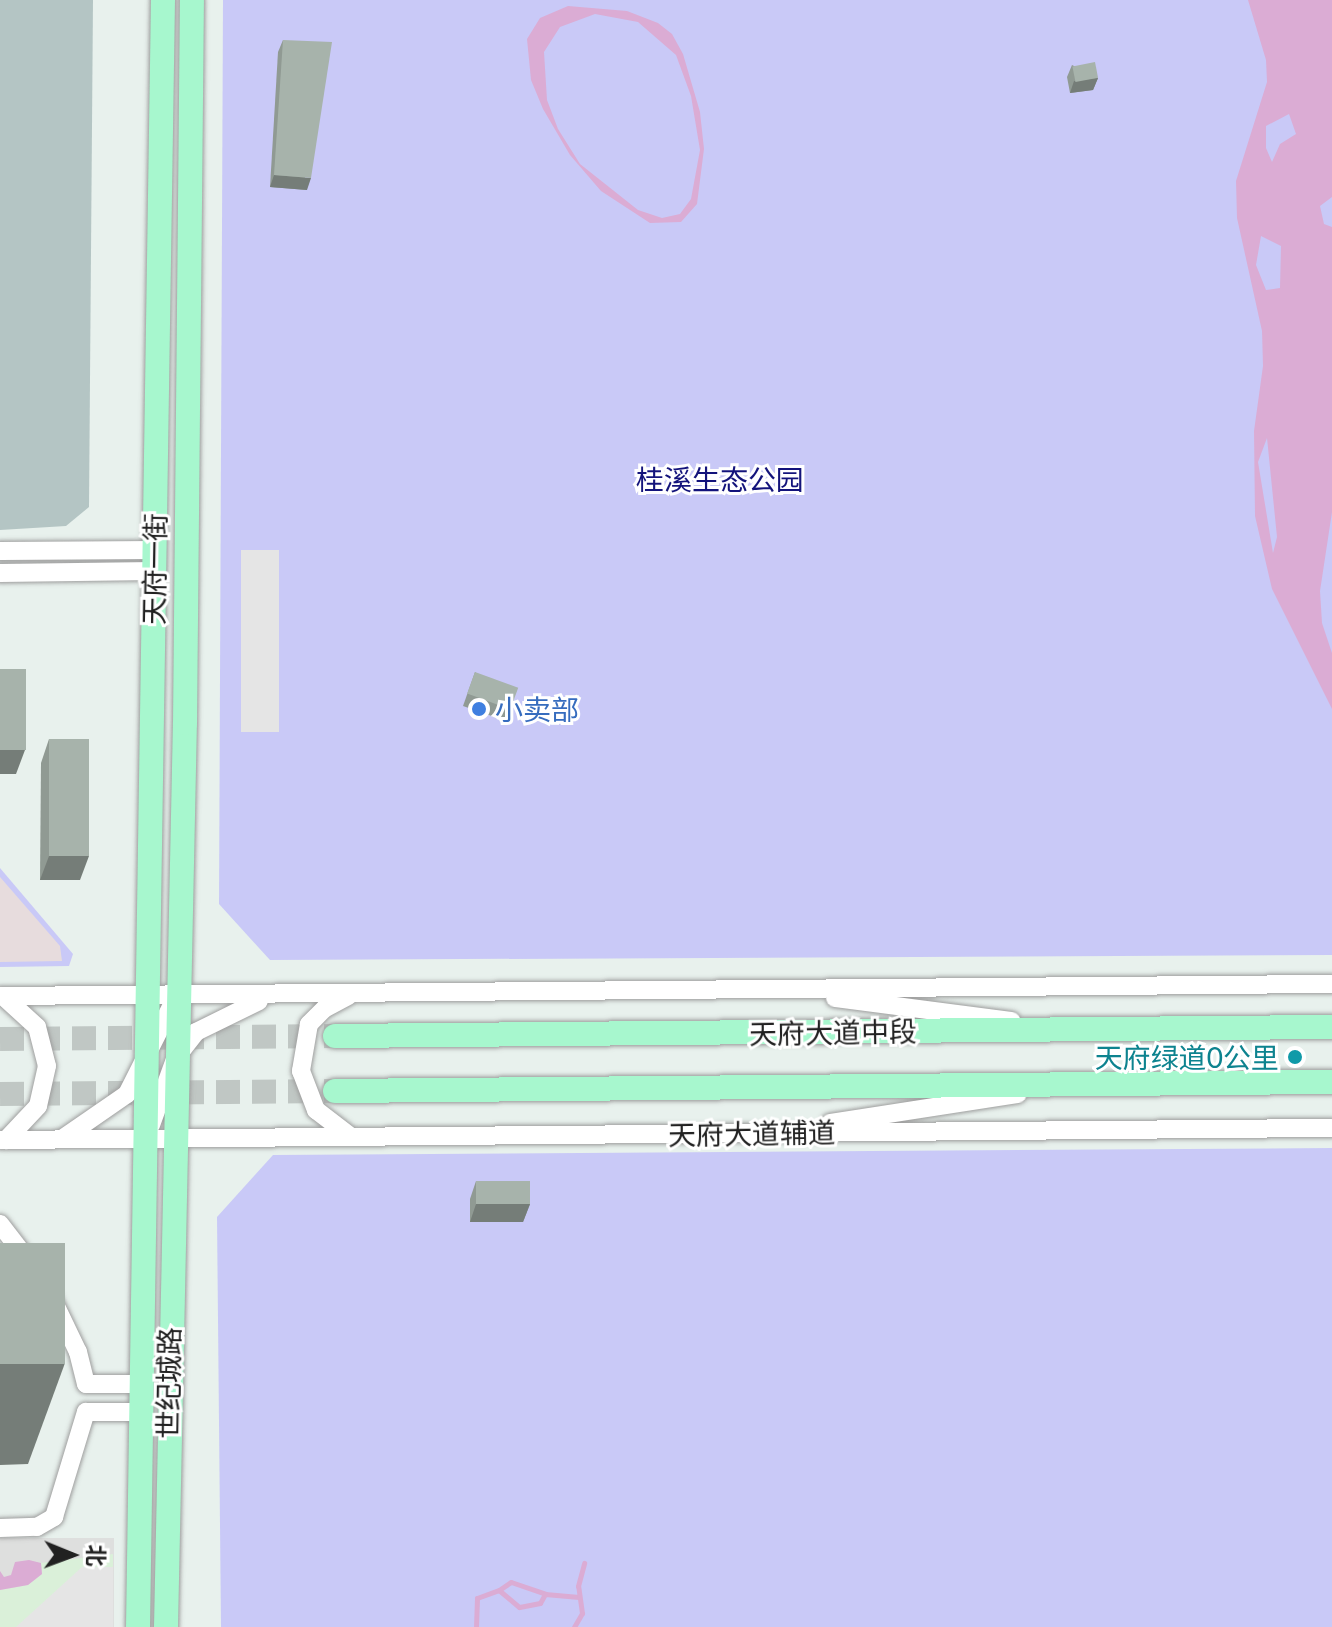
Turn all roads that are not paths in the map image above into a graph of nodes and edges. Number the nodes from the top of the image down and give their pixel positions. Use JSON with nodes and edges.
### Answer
{"nodes":[{"id":1,"x":163,"y":0,"type":"edge"},
{"id":2,"x":192,"y":0,"type":"edge"},
{"id":3,"x":0,"y":551,"type":"edge"},
{"id":4,"x":154,"y":560,"type":"junction"},
{"id":5,"x":0,"y":573,"type":"edge"},
{"id":6,"x":1332,"y":984,"type":"edge"},
{"id":7,"x":770,"y":989,"type":"junction"},
{"id":8,"x":354,"y":993,"type":"junction"},
{"id":9,"x":177,"y":994,"type":"junction"},
{"id":10,"x":148,"y":995,"type":"junction"},
{"id":11,"x":2,"y":996,"type":"edge"},
{"id":12,"x":272,"y":997,"type":"junction"},
{"id":13,"x":1332,"y":1027,"type":"edge"},
{"id":14,"x":1078,"y":1030,"type":"junction"},
{"id":15,"x":335,"y":1036,"type":"tunnel mouth"},
{"id":16,"x":175,"y":1059,"type":"junction"},
{"id":17,"x":147,"y":1061,"type":"junction"},
{"id":18,"x":1332,"y":1082,"type":"edge"},
{"id":19,"x":1078,"y":1084,"type":"junction"},
{"id":20,"x":335,"y":1091,"type":"tunnel mouth"},
{"id":21,"x":1332,"y":1128,"type":"edge"},
{"id":22,"x":768,"y":1133,"type":"junction"},
{"id":23,"x":352,"y":1137,"type":"junction"},
{"id":24,"x":173,"y":1138,"type":"junction"},
{"id":25,"x":62,"y":1139,"type":"junction"},
{"id":26,"x":146,"y":1139,"type":"junction"},
{"id":27,"x":3,"y":1140,"type":"edge"},
{"id":28,"x":0,"y":1224,"type":"edge"},
{"id":29,"x":86,"y":1384,"type":"junction"},
{"id":30,"x":141,"y":1384,"type":"junction"},
{"id":31,"x":86,"y":1412,"type":"junction"},
{"id":32,"x":141,"y":1412,"type":"junction"},
{"id":33,"x":0,"y":1528,"type":"edge"},
{"id":34,"x":138,"y":1627,"type":"edge"},
{"id":35,"x":166,"y":1627,"type":"edge"}],
"edges":[{"from":1,"to":4,"type":"main road","name":"天府一街"},
{"from":2,"to":9,"type":"main road","name":"天府一街"},
{"from":3,"to":4,"type":"street"},
{"from":4,"to":5,"type":"street"},
{"from":4,"to":10,"type":"main road","name":"天府一街"},
{"from":6,"to":7,"type":"street"},
{"from":7,"to":8,"type":"street"},
{"from":7,"to":14,"type":"street"},
{"from":8,"to":12,"type":"street"},
{"from":8,"to":23,"type":"street"},
{"from":9,"to":10,"type":"street"},
{"from":9,"to":12,"type":"street"},
{"from":9,"to":16,"type":"main road","name":"天府一街"},
{"from":9,"to":17,"type":"street"},
{"from":10,"to":11,"type":"street"},
{"from":10,"to":17,"type":"main road","name":"天府一街"},
{"from":11,"to":27,"type":"street"},
{"from":12,"to":16,"type":"street"},
{"from":13,"to":14,"type":"main road","name":"天府大道中段"},
{"from":14,"to":15,"type":"main road","name":"天府大道中段"},
{"from":16,"to":24,"type":"main road","name":"天府一街"},
{"from":16,"to":26,"type":"street"},
{"from":17,"to":25,"type":"street"},
{"from":17,"to":26,"type":"main road","name":"天府一街"},
{"from":18,"to":19,"type":"main road","name":"天府大道中段"},
{"from":19,"to":20,"type":"main road","name":"天府大道中段"},
{"from":19,"to":22,"type":"street"},
{"from":21,"to":22,"type":"street","name":"天府大道辅道"},
{"from":22,"to":23,"type":"street","name":"天府大道辅道"},
{"from":23,"to":24,"type":"street","name":"天府大道辅道"},
{"from":24,"to":26,"type":"street","name":"天府大道辅道"},
{"from":24,"to":35,"type":"main road","name":"世纪城路"},
{"from":25,"to":26,"type":"street"},
{"from":25,"to":27,"type":"street"},
{"from":26,"to":30,"type":"main road","name":"世纪城路"},
{"from":28,"to":29,"type":"street"},
{"from":29,"to":30,"type":"street"},
{"from":29,"to":31,"type":"street"},
{"from":30,"to":32,"type":"main road","name":"世纪城路"},
{"from":31,"to":32,"type":"street"},
{"from":31,"to":33,"type":"street"},
{"from":32,"to":34,"type":"main road","name":"世纪城路"}]}
